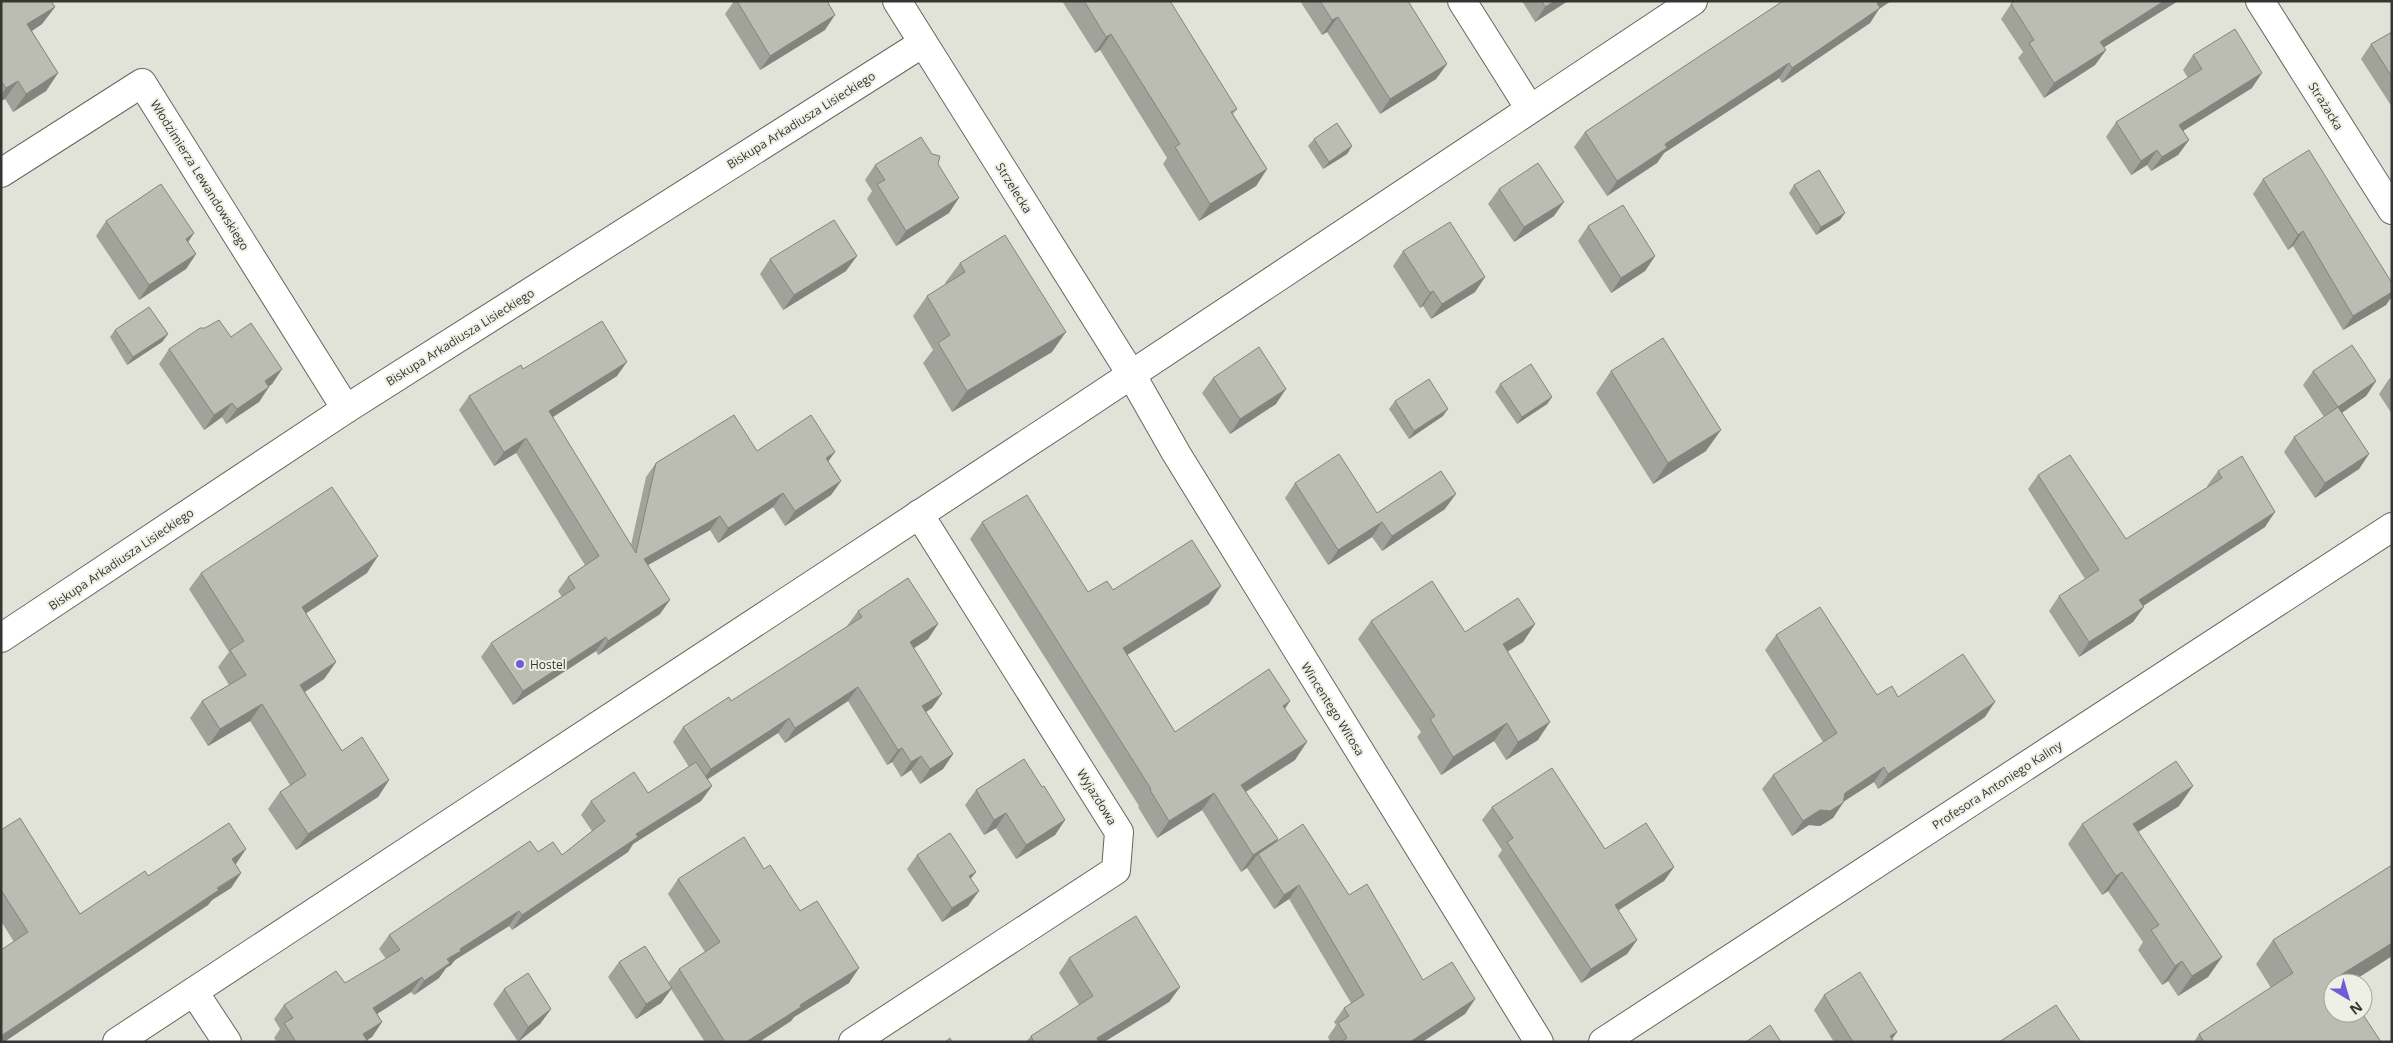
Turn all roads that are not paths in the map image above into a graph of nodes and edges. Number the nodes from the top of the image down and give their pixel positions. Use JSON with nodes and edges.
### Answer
{"nodes":[{"id":1,"x":897,"y":1,"type":"edge"},
{"id":2,"x":1462,"y":1,"type":"edge"},
{"id":3,"x":1692,"y":1,"type":"edge"},
{"id":4,"x":2260,"y":1,"type":"edge"},
{"id":5,"x":923,"y":43,"type":"junction"},
{"id":6,"x":1530,"y":109,"type":"junction"},
{"id":7,"x":1,"y":173,"type":"edge"},
{"id":8,"x":2392,"y":210,"type":"edge"},
{"id":9,"x":1131,"y":374,"type":"junction"},
{"id":10,"x":346,"y":409,"type":"junction"},
{"id":11,"x":919,"y":514,"type":"junction"},
{"id":12,"x":2392,"y":527,"type":"edge"},
{"id":13,"x":1,"y":638,"type":"edge"},
{"id":14,"x":194,"y":992,"type":"junction"},
{"id":15,"x":117,"y":1042,"type":"edge"},
{"id":16,"x":227,"y":1042,"type":"edge"},
{"id":17,"x":853,"y":1042,"type":"edge"},
{"id":18,"x":1539,"y":1042,"type":"edge"},
{"id":19,"x":1603,"y":1042,"type":"edge"}],
"edges":[{"from":1,"to":5,"type":"street","name":"Strzelecka"},
{"from":2,"to":6,"type":"street"},
{"from":3,"to":6,"type":"street"},
{"from":4,"to":8,"type":"street","name":"Strażacka"},
{"from":5,"to":9,"type":"street","name":"Strzelecka"},
{"from":5,"to":10,"type":"street","name":"Biskupa Arkadiusza Lisieckiego"},
{"from":6,"to":9,"type":"street"},
{"from":7,"to":10,"type":"street","name":"Włodzimierza Lewandowskiego"},
{"from":9,"to":11,"type":"street"},
{"from":9,"to":18,"type":"street","name":"Wincentego Witosa"},
{"from":10,"to":13,"type":"street","name":"Biskupa Arkadiusza Lisieckiego"},
{"from":11,"to":14,"type":"street"},
{"from":11,"to":17,"type":"street","name":"Wyjazdowa"},
{"from":12,"to":19,"type":"street","name":"Profesora Antoniego Kaliny"},
{"from":14,"to":15,"type":"street"},
{"from":14,"to":16,"type":"street"}]}
